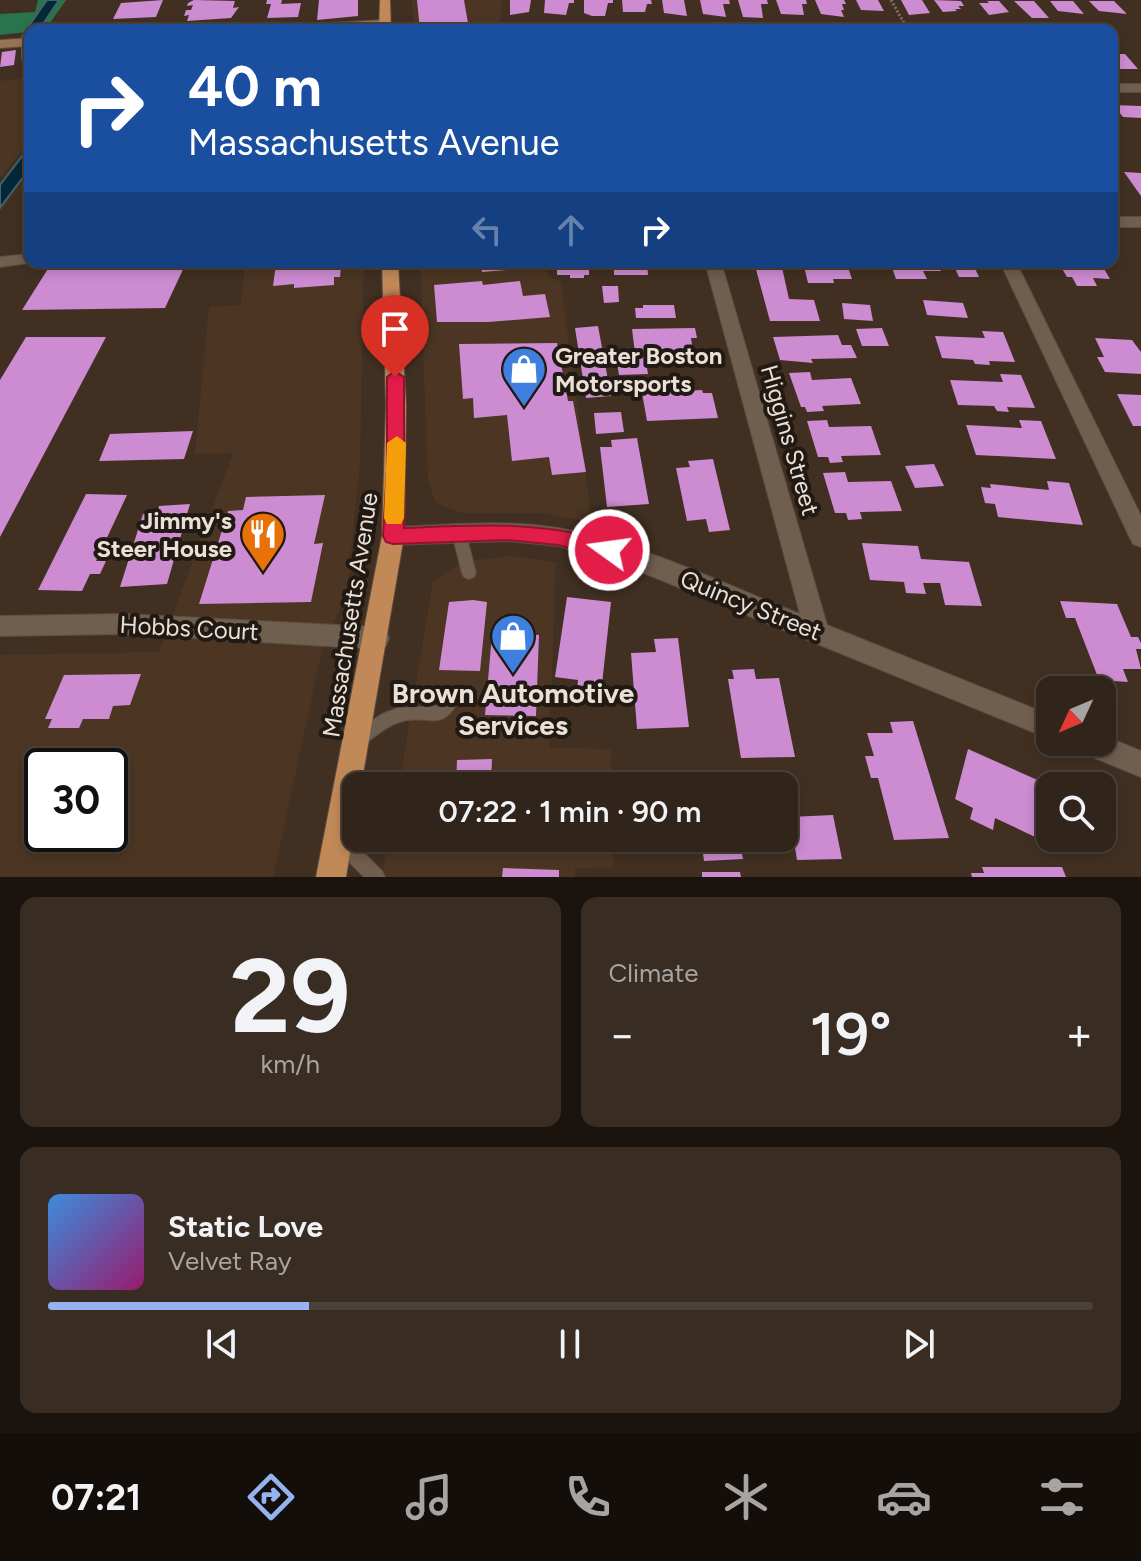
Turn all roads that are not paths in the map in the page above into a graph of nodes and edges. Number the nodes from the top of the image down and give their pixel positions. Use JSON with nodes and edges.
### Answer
{"nodes":[{"id":1,"x":385,"y":0,"type":"edge"},
{"id":2,"x":384,"y":24,"type":"edge"},
{"id":3,"x":24,"y":42,"type":"edge"},
{"id":4,"x":3,"y":44,"type":"edge"},
{"id":5,"x":1118,"y":88,"type":"edge"},
{"id":6,"x":1141,"y":88,"type":"edge"},
{"id":7,"x":1118,"y":222,"type":"edge"},
{"id":8,"x":1141,"y":222,"type":"edge"},
{"id":9,"x":24,"y":260,"type":"edge"},
{"id":10,"x":0,"y":262,"type":"edge"},
{"id":11,"x":390,"y":268,"type":"edge"},
{"id":12,"x":715,"y":268,"type":"edge"},
{"id":13,"x":1011,"y":268,"type":"edge"},
{"id":14,"x":459,"y":534,"type":"junction"},
{"id":15,"x":393,"y":536,"type":"junction"},
{"id":16,"x":1141,"y":538,"type":"edge"},
{"id":17,"x":469,"y":573,"type":"dead end"},
{"id":18,"x":0,"y":626,"type":"edge"},
{"id":19,"x":817,"y":632,"type":"junction"},
{"id":20,"x":377,"y":638,"type":"junction"},
{"id":21,"x":454,"y":694,"type":"dead end"},
{"id":22,"x":1036,"y":721,"type":"edge"},
{"id":23,"x":358,"y":739,"type":"junction"},
{"id":24,"x":1116,"y":754,"type":"edge"},
{"id":25,"x":1141,"y":764,"type":"edge"},
{"id":26,"x":340,"y":833,"type":"junction"},
{"id":27,"x":331,"y":877,"type":"edge"},
{"id":28,"x":376,"y":877,"type":"edge"}],
"edges":[{"from":1,"to":2,"type":"main road"},
{"from":3,"to":4,"type":"main road"},
{"from":5,"to":6,"type":"street"},
{"from":7,"to":8,"type":"street"},
{"from":9,"to":10,"type":"street"},
{"from":11,"to":15,"type":"main road","name":"Massachusetts Avenue"},
{"from":12,"to":19,"type":"street","name":"Higgins Street"},
{"from":13,"to":16,"type":"street"},
{"from":14,"to":15,"type":"street","name":"Quincy Street"},
{"from":14,"to":17,"type":"lane"},
{"from":14,"to":19,"type":"street","name":"Quincy Street"},
{"from":15,"to":20,"type":"main road","name":"Massachusetts Avenue"},
{"from":18,"to":20,"type":"street","name":"Hobbs Court"},
{"from":19,"to":22,"type":"street","name":"Quincy Street"},
{"from":20,"to":23,"type":"main road","name":"Massachusetts Avenue"},
{"from":21,"to":23,"type":"lane"},
{"from":23,"to":26,"type":"main road","name":"Massachusetts Avenue"},
{"from":24,"to":25,"type":"street"},
{"from":26,"to":27,"type":"main road","name":"Massachusetts Avenue"},
{"from":26,"to":28,"type":"lane"}]}
